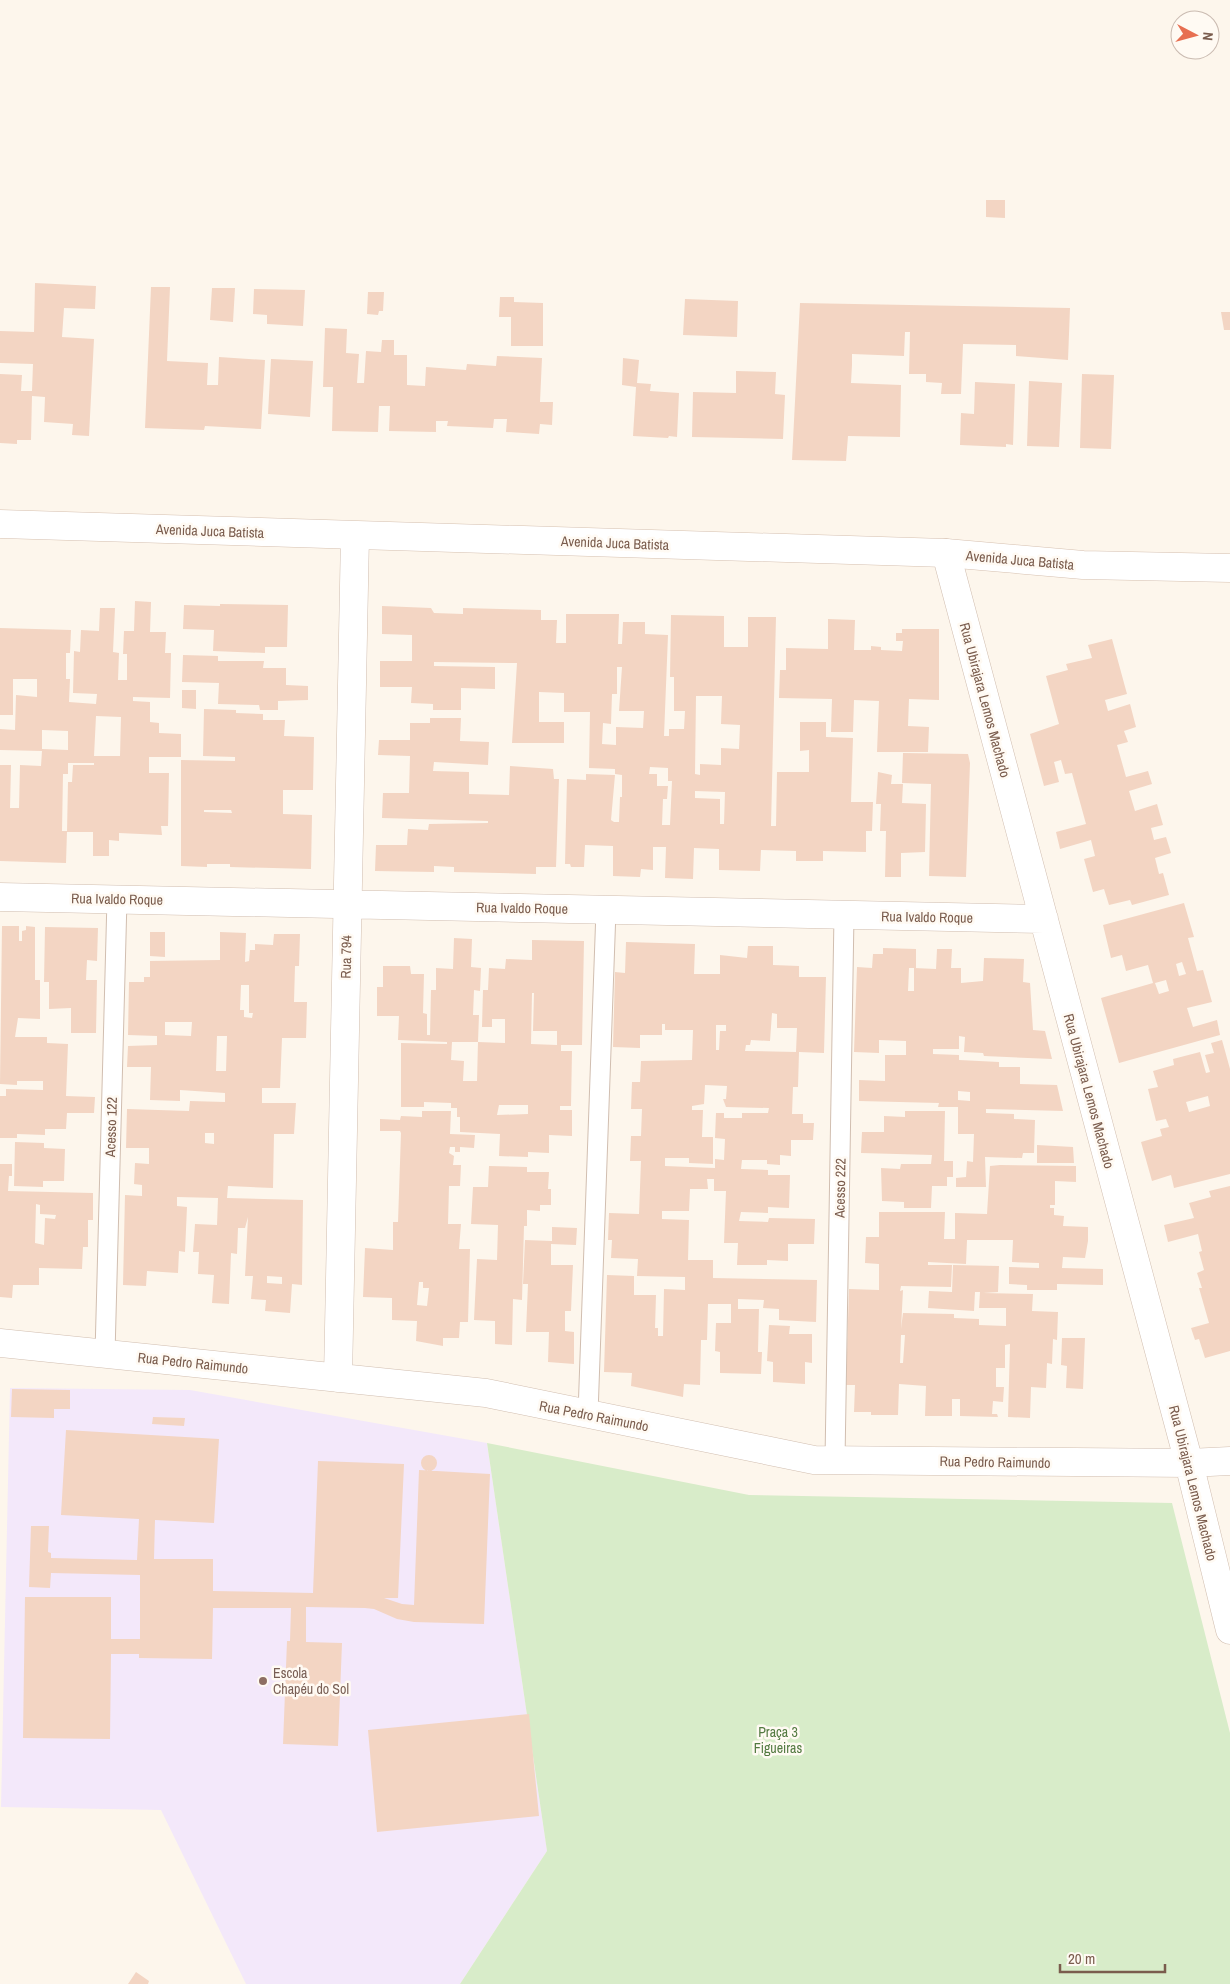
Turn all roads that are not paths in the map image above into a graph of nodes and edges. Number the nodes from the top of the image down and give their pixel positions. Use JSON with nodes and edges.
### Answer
{"nodes":[{"id":1,"x":0,"y":524,"type":"edge"},
{"id":2,"x":354,"y":536,"type":"junction"},
{"id":3,"x":946,"y":553,"type":"junction"},
{"id":4,"x":1230,"y":568,"type":"edge"},
{"id":5,"x":0,"y":897,"type":"edge"},
{"id":6,"x":117,"y":899,"type":"junction"},
{"id":7,"x":347,"y":905,"type":"junction"},
{"id":8,"x":606,"y":910,"type":"junction"},
{"id":9,"x":844,"y":915,"type":"junction"},
{"id":10,"x":1044,"y":920,"type":"junction"},
{"id":11,"x":0,"y":1343,"type":"edge"},
{"id":12,"x":105,"y":1354,"type":"junction"},
{"id":13,"x":338,"y":1378,"type":"junction"},
{"id":14,"x":588,"y":1414,"type":"junction"},
{"id":15,"x":835,"y":1460,"type":"junction"},
{"id":16,"x":1230,"y":1461,"type":"edge"},
{"id":17,"x":1189,"y":1463,"type":"junction"},
{"id":18,"x":1230,"y":1630,"type":"edge"}],
"edges":[{"from":1,"to":2,"type":"street","name":"Avenida Juca Batista"},
{"from":2,"to":3,"type":"street","name":"Avenida Juca Batista"},
{"from":2,"to":7,"type":"street","name":"Rua 794"},
{"from":3,"to":4,"type":"street","name":"Avenida Juca Batista"},
{"from":3,"to":10,"type":"street","name":"Rua Ubirajara Lemos Machado"},
{"from":5,"to":6,"type":"street","name":"Rua Ivaldo Roque"},
{"from":6,"to":7,"type":"street","name":"Rua Ivaldo Roque"},
{"from":6,"to":12,"type":"lane","name":"Acesso 122"},
{"from":7,"to":8,"type":"street","name":"Rua Ivaldo Roque"},
{"from":7,"to":13,"type":"street","name":"Rua 794"},
{"from":8,"to":9,"type":"street","name":"Rua Ivaldo Roque"},
{"from":8,"to":14,"type":"lane"},
{"from":9,"to":10,"type":"street","name":"Rua Ivaldo Roque"},
{"from":9,"to":15,"type":"lane","name":"Acesso 222"},
{"from":10,"to":17,"type":"street","name":"Rua Ubirajara Lemos Machado"},
{"from":11,"to":12,"type":"street","name":"Rua Pedro Raimundo"},
{"from":12,"to":13,"type":"street","name":"Rua Pedro Raimundo"},
{"from":13,"to":14,"type":"street","name":"Rua Pedro Raimundo"},
{"from":14,"to":15,"type":"street","name":"Rua Pedro Raimundo"},
{"from":15,"to":17,"type":"street","name":"Rua Pedro Raimundo"},
{"from":16,"to":17,"type":"street","name":"Rua Pedro Raimundo"},
{"from":17,"to":18,"type":"street","name":"Rua Ubirajara Lemos Machado"}]}
